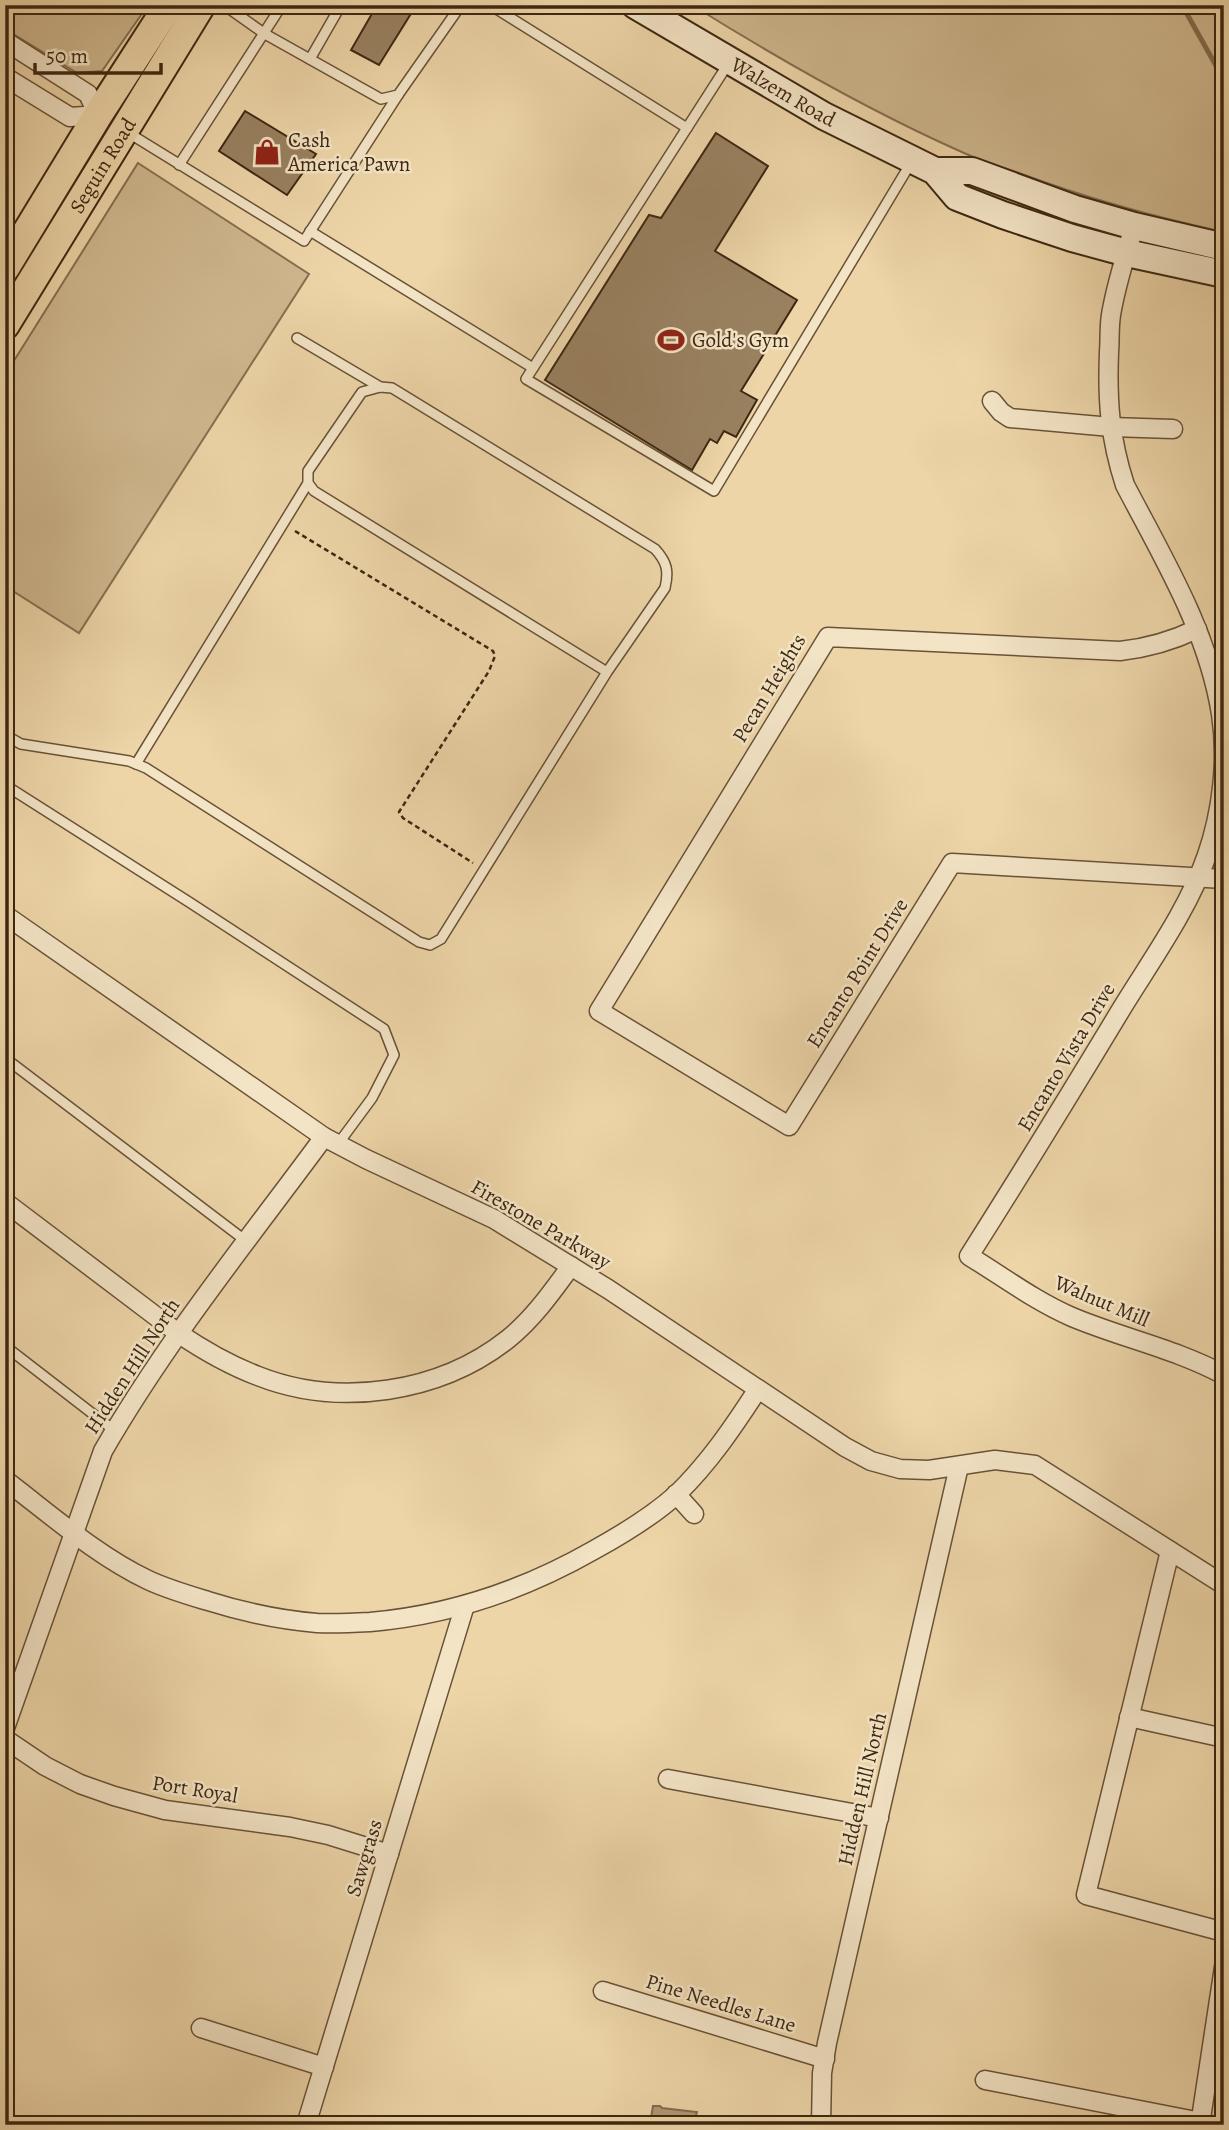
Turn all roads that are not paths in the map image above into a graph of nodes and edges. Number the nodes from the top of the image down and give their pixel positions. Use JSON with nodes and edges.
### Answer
{"nodes":[{"id":1,"x":169,"y":5,"type":"edge"},
{"id":2,"x":201,"y":5,"type":"edge"},
{"id":3,"x":224,"y":5,"type":"edge"},
{"id":4,"x":282,"y":5,"type":"edge"},
{"id":5,"x":341,"y":5,"type":"edge"},
{"id":6,"x":461,"y":5,"type":"edge"},
{"id":7,"x":490,"y":5,"type":"edge"},
{"id":8,"x":635,"y":5,"type":"edge"},
{"id":9,"x":265,"y":34,"type":"junction"},
{"id":10,"x":5,"y":41,"type":"edge"},
{"id":11,"x":310,"y":59,"type":"junction"},
{"id":12,"x":729,"y":62,"type":"junction"},
{"id":13,"x":163,"y":69,"type":"junction"},
{"id":14,"x":5,"y":77,"type":"edge"},
{"id":15,"x":398,"y":95,"type":"junction"},
{"id":16,"x":98,"y":116,"type":"junction"},
{"id":17,"x":687,"y":128,"type":"junction"},
{"id":18,"x":125,"y":131,"type":"junction"},
{"id":19,"x":179,"y":165,"type":"junction"},
{"id":20,"x":924,"y":165,"type":"junction"},
{"id":21,"x":89,"y":190,"type":"junction"},
{"id":22,"x":1134,"y":226,"type":"junction"},
{"id":23,"x":310,"y":231,"type":"junction"},
{"id":24,"x":1224,"y":247,"type":"edge"},
{"id":25,"x":1127,"y":253,"type":"junction"},
{"id":26,"x":5,"y":268,"type":"edge"},
{"id":27,"x":1224,"y":274,"type":"edge"},
{"id":28,"x":5,"y":325,"type":"edge"},
{"id":29,"x":297,"y":338,"type":"dead end"},
{"id":30,"x":533,"y":368,"type":"junction"},
{"id":31,"x":380,"y":387,"type":"junction"},
{"id":32,"x":992,"y":401,"type":"dead end"},
{"id":33,"x":1111,"y":427,"type":"junction"},
{"id":34,"x":1173,"y":429,"type":"dead end"},
{"id":35,"x":308,"y":483,"type":"junction"},
{"id":36,"x":1198,"y":629,"type":"junction"},
{"id":37,"x":607,"y":672,"type":"junction"},
{"id":38,"x":5,"y":735,"type":"edge"},
{"id":39,"x":136,"y":764,"type":"junction"},
{"id":40,"x":5,"y":785,"type":"edge"},
{"id":41,"x":1198,"y":878,"type":"junction"},
{"id":42,"x":1224,"y":879,"type":"edge"},
{"id":43,"x":5,"y":915,"type":"edge"},
{"id":44,"x":599,"y":1010,"type":"joint"},
{"id":45,"x":5,"y":1058,"type":"edge"},
{"id":46,"x":331,"y":1141,"type":"junction"},
{"id":47,"x":5,"y":1202,"type":"edge"},
{"id":48,"x":246,"y":1241,"type":"junction"},
{"id":49,"x":969,"y":1256,"type":"joint"},
{"id":50,"x":570,"y":1266,"type":"junction"},
{"id":51,"x":178,"y":1333,"type":"junction"},
{"id":52,"x":5,"y":1346,"type":"edge"},
{"id":53,"x":1224,"y":1375,"type":"edge"},
{"id":54,"x":758,"y":1389,"type":"junction"},
{"id":55,"x":115,"y":1431,"type":"junction"},
{"id":56,"x":959,"y":1466,"type":"junction"},
{"id":57,"x":5,"y":1480,"type":"edge"},
{"id":58,"x":676,"y":1494,"type":"junction"},
{"id":59,"x":694,"y":1514,"type":"dead end"},
{"id":60,"x":74,"y":1532,"type":"junction"},
{"id":61,"x":1170,"y":1551,"type":"junction"},
{"id":62,"x":1224,"y":1585,"type":"edge"},
{"id":63,"x":465,"y":1605,"type":"junction"},
{"id":64,"x":1129,"y":1717,"type":"junction"},
{"id":65,"x":5,"y":1728,"type":"edge"},
{"id":66,"x":1224,"y":1738,"type":"edge"},
{"id":67,"x":5,"y":1739,"type":"edge"},
{"id":68,"x":668,"y":1779,"type":"dead end"},
{"id":69,"x":879,"y":1818,"type":"junction"},
{"id":70,"x":389,"y":1854,"type":"junction"},
{"id":71,"x":1224,"y":1932,"type":"edge"},
{"id":72,"x":1224,"y":1967,"type":"edge"},
{"id":73,"x":603,"y":1991,"type":"dead end"},
{"id":74,"x":201,"y":2028,"type":"dead end"},
{"id":75,"x":825,"y":2059,"type":"junction"},
{"id":76,"x":324,"y":2067,"type":"junction"},
{"id":77,"x":985,"y":2080,"type":"dead end"},
{"id":78,"x":1201,"y":2123,"type":"edge"},
{"id":79,"x":306,"y":2125,"type":"edge"},
{"id":80,"x":821,"y":2125,"type":"edge"}],
"edges":[{"from":1,"to":16,"type":"main road","name":"Seguin Road"},
{"from":2,"to":13,"type":"main road","name":"Seguin Road"},
{"from":3,"to":9,"type":"lane"},
{"from":4,"to":9,"type":"lane"},
{"from":5,"to":11,"type":"lane"},
{"from":6,"to":15,"type":"lane"},
{"from":7,"to":17,"type":"lane"},
{"from":8,"to":12,"type":"street","name":"Walzem Road"},
{"from":9,"to":11,"type":"lane"},
{"from":9,"to":19,"type":"lane"},
{"from":10,"to":16,"type":"street"},
{"from":11,"to":15,"type":"lane"},
{"from":12,"to":17,"type":"lane"},
{"from":12,"to":20,"type":"street","name":"Walzem Road"},
{"from":13,"to":16,"type":"main road"},
{"from":13,"to":18,"type":"main road","name":"Seguin Road"},
{"from":14,"to":16,"type":"street"},
{"from":15,"to":23,"type":"lane"},
{"from":16,"to":21,"type":"main road"},
{"from":16,"to":26,"type":"main road","name":"Seguin Road"},
{"from":17,"to":30,"type":"lane"},
{"from":18,"to":19,"type":"lane"},
{"from":18,"to":21,"type":"main road","name":"Seguin Road"},
{"from":19,"to":23,"type":"lane"},
{"from":20,"to":22,"type":"street","name":"Walzem Road"},
{"from":20,"to":25,"type":"street","name":"Walzem Road"},
{"from":20,"to":30,"type":"lane"},
{"from":21,"to":28,"type":"main road","name":"Seguin Road"},
{"from":22,"to":24,"type":"street","name":"Walzem Road"},
{"from":22,"to":25,"type":"street"},
{"from":23,"to":30,"type":"lane"},
{"from":25,"to":27,"type":"street","name":"Walzem Road"},
{"from":25,"to":33,"type":"street"},
{"from":29,"to":31,"type":"lane"},
{"from":31,"to":35,"type":"lane"},
{"from":31,"to":37,"type":"lane"},
{"from":32,"to":33,"type":"street"},
{"from":33,"to":34,"type":"street"},
{"from":33,"to":36,"type":"street"},
{"from":35,"to":37,"type":"lane"},
{"from":35,"to":39,"type":"lane"},
{"from":36,"to":41,"type":"street"},
{"from":36,"to":44,"type":"street","name":"Pecan Heights"},
{"from":37,"to":39,"type":"lane"},
{"from":38,"to":39,"type":"lane"},
{"from":40,"to":46,"type":"lane"},
{"from":41,"to":42,"type":"street","name":"Encanto Point Drive"},
{"from":41,"to":44,"type":"street","name":"Encanto Point Drive"},
{"from":41,"to":49,"type":"street","name":"Encanto Vista Drive"},
{"from":43,"to":46,"type":"street","name":"Firestone Parkway"},
{"from":45,"to":48,"type":"lane"},
{"from":46,"to":48,"type":"street","name":"Hidden Hill North"},
{"from":46,"to":50,"type":"street","name":"Firestone Parkway"},
{"from":47,"to":51,"type":"street"},
{"from":48,"to":51,"type":"street","name":"Hidden Hill North"},
{"from":49,"to":53,"type":"street","name":"Walnut Mill"},
{"from":50,"to":51,"type":"street"},
{"from":50,"to":54,"type":"street","name":"Firestone Parkway"},
{"from":51,"to":55,"type":"street","name":"Hidden Hill North"},
{"from":52,"to":55,"type":"lane"},
{"from":54,"to":56,"type":"street","name":"Firestone Parkway"},
{"from":54,"to":58,"type":"street"},
{"from":55,"to":60,"type":"street","name":"Hidden Hill North"},
{"from":56,"to":61,"type":"street","name":"Firestone Parkway"},
{"from":56,"to":69,"type":"street","name":"Hidden Hill North"},
{"from":57,"to":60,"type":"street"},
{"from":58,"to":59,"type":"street"},
{"from":58,"to":63,"type":"street"},
{"from":60,"to":63,"type":"street"},
{"from":60,"to":65,"type":"street","name":"Hidden Hill North"},
{"from":61,"to":62,"type":"street","name":"Firestone Parkway"},
{"from":61,"to":64,"type":"street"},
{"from":63,"to":70,"type":"street","name":"Sawgrass"},
{"from":64,"to":66,"type":"street"},
{"from":64,"to":71,"type":"street"},
{"from":67,"to":70,"type":"street","name":"Port Royal"},
{"from":68,"to":69,"type":"street"},
{"from":69,"to":75,"type":"street","name":"Hidden Hill North"},
{"from":70,"to":76,"type":"street","name":"Sawgrass"},
{"from":72,"to":78,"type":"street"},
{"from":73,"to":75,"type":"street","name":"Pine Needles Lane"},
{"from":74,"to":76,"type":"street"},
{"from":75,"to":80,"type":"street","name":"Hidden Hill North"},
{"from":76,"to":79,"type":"street","name":"Sawgrass"},
{"from":77,"to":78,"type":"street"}]}
